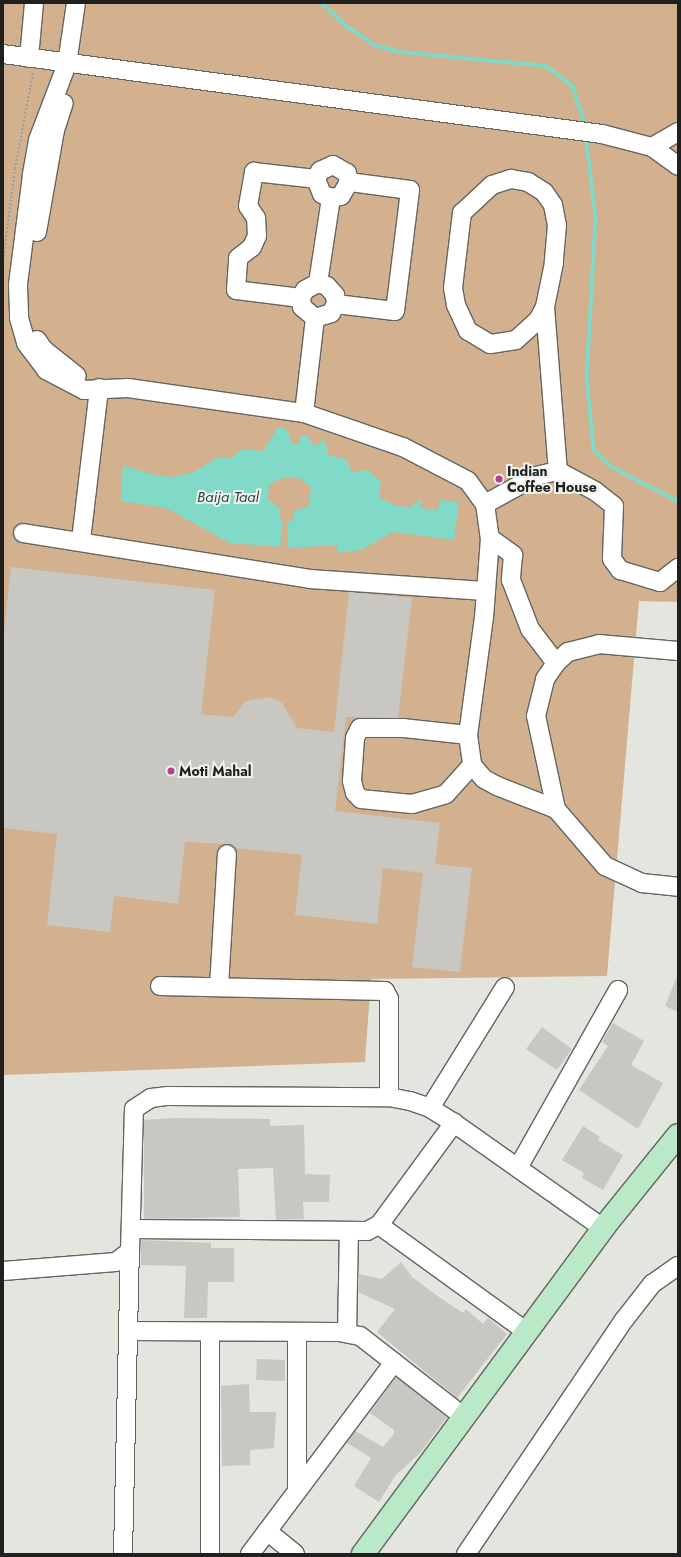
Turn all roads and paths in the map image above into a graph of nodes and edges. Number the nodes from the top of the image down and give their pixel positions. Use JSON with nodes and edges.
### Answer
{"nodes":[{"id":1,"x":34,"y":3,"type":"edge"},
{"id":2,"x":76,"y":3,"type":"edge"},
{"id":3,"x":84,"y":3,"type":"edge"},
{"id":4,"x":3,"y":54,"type":"edge"},
{"id":5,"x":32,"y":59,"type":"junction"},
{"id":6,"x":72,"y":65,"type":"junction"},
{"id":7,"x":678,"y":132,"type":"edge"},
{"id":8,"x":652,"y":147,"type":"junction"},
{"id":9,"x":678,"y":166,"type":"edge"},
{"id":10,"x":316,"y":179,"type":"junction"},
{"id":11,"x":349,"y":182,"type":"junction"},
{"id":12,"x":330,"y":198,"type":"junction"},
{"id":13,"x":3,"y":261,"type":"edge"},
{"id":14,"x":318,"y":283,"type":"junction"},
{"id":15,"x":301,"y":298,"type":"junction"},
{"id":16,"x":336,"y":304,"type":"junction"},
{"id":17,"x":545,"y":307,"type":"junction"},
{"id":18,"x":315,"y":318,"type":"junction"},
{"id":19,"x":99,"y":388,"type":"junction"},
{"id":20,"x":304,"y":413,"type":"junction"},
{"id":21,"x":561,"y":472,"type":"junction"},
{"id":22,"x":485,"y":504,"type":"junction"},
{"id":23,"x":23,"y":533,"type":"dead end"},
{"id":24,"x":490,"y":538,"type":"junction"},
{"id":25,"x":81,"y":540,"type":"junction"},
{"id":26,"x":678,"y":568,"type":"edge"},
{"id":27,"x":485,"y":591,"type":"junction"},
{"id":28,"x":678,"y":651,"type":"edge"},
{"id":29,"x":556,"y":663,"type":"junction"},
{"id":30,"x":468,"y":735,"type":"junction"},
{"id":31,"x":472,"y":764,"type":"junction"},
{"id":32,"x":556,"y":810,"type":"junction"},
{"id":33,"x":226,"y":854,"type":"dead end"},
{"id":34,"x":678,"y":887,"type":"edge"},
{"id":35,"x":160,"y":986,"type":"dead end"},
{"id":36,"x":219,"y":987,"type":"junction"},
{"id":37,"x":505,"y":987,"type":"dead end"},
{"id":38,"x":618,"y":990,"type":"dead end"},
{"id":39,"x":389,"y":1097,"type":"junction"},
{"id":40,"x":430,"y":1108,"type":"junction"},
{"id":41,"x":454,"y":1124,"type":"junction"},
{"id":42,"x":678,"y":1134,"type":"edge"},
{"id":43,"x":519,"y":1166,"type":"junction"},
{"id":44,"x":379,"y":1225,"type":"junction"},
{"id":45,"x":132,"y":1228,"type":"junction"},
{"id":46,"x":603,"y":1228,"type":"junction"},
{"id":47,"x":349,"y":1233,"type":"junction"},
{"id":48,"x":130,"y":1252,"type":"junction"},
{"id":49,"x":678,"y":1266,"type":"edge"},
{"id":50,"x":3,"y":1271,"type":"edge"},
{"id":51,"x":128,"y":1331,"type":"junction"},
{"id":52,"x":210,"y":1332,"type":"junction"},
{"id":53,"x":297,"y":1332,"type":"junction"},
{"id":54,"x":527,"y":1332,"type":"junction"},
{"id":55,"x":347,"y":1333,"type":"junction"},
{"id":56,"x":394,"y":1362,"type":"junction"},
{"id":57,"x":464,"y":1417,"type":"junction"},
{"id":58,"x":297,"y":1492,"type":"junction"},
{"id":59,"x":267,"y":1532,"type":"junction"},
{"id":60,"x":123,"y":1554,"type":"edge"},
{"id":61,"x":210,"y":1554,"type":"edge"},
{"id":62,"x":250,"y":1554,"type":"edge"},
{"id":63,"x":295,"y":1554,"type":"edge"},
{"id":64,"x":363,"y":1554,"type":"edge"},
{"id":65,"x":466,"y":1554,"type":"edge"}],
"edges":[{"from":1,"to":5,"type":"street"},
{"from":2,"to":6,"type":"street"},
{"from":3,"to":6,"type":"street"},
{"from":4,"to":5,"type":"street"},
{"from":5,"to":6,"type":"street"},
{"from":5,"to":13,"type":"path"},
{"from":6,"to":8,"type":"street"},
{"from":6,"to":19,"type":"street"},
{"from":7,"to":8,"type":"street"},
{"from":8,"to":9,"type":"street"},
{"from":10,"to":11,"type":"street"},
{"from":10,"to":12,"type":"street"},
{"from":10,"to":15,"type":"street"},
{"from":11,"to":12,"type":"street"},
{"from":11,"to":16,"type":"street"},
{"from":12,"to":14,"type":"street"},
{"from":14,"to":15,"type":"street"},
{"from":14,"to":16,"type":"street"},
{"from":15,"to":18,"type":"street"},
{"from":16,"to":18,"type":"street"},
{"from":17,"to":17,"type":"street"},
{"from":17,"to":21,"type":"street"},
{"from":18,"to":20,"type":"street"},
{"from":19,"to":20,"type":"street"},
{"from":19,"to":25,"type":"street"},
{"from":20,"to":22,"type":"street"},
{"from":21,"to":22,"type":"street"},
{"from":21,"to":26,"type":"street"},
{"from":22,"to":24,"type":"street"},
{"from":23,"to":25,"type":"street"},
{"from":24,"to":27,"type":"street"},
{"from":24,"to":29,"type":"street"},
{"from":25,"to":27,"type":"street"},
{"from":27,"to":30,"type":"street"},
{"from":28,"to":29,"type":"street"},
{"from":29,"to":32,"type":"street"},
{"from":30,"to":31,"type":"street"},
{"from":30,"to":31,"type":"street"},
{"from":31,"to":32,"type":"street"},
{"from":32,"to":34,"type":"street"},
{"from":33,"to":36,"type":"street"},
{"from":35,"to":36,"type":"street"},
{"from":36,"to":39,"type":"street"},
{"from":37,"to":40,"type":"street"},
{"from":38,"to":43,"type":"street"},
{"from":39,"to":40,"type":"street"},
{"from":39,"to":45,"type":"street"},
{"from":40,"to":41,"type":"street"},
{"from":41,"to":43,"type":"street"},
{"from":41,"to":44,"type":"street"},
{"from":42,"to":46,"type":"main road"},
{"from":43,"to":46,"type":"street"},
{"from":44,"to":47,"type":"street"},
{"from":44,"to":54,"type":"street"},
{"from":45,"to":47,"type":"street"},
{"from":45,"to":48,"type":"street"},
{"from":46,"to":54,"type":"main road"},
{"from":47,"to":55,"type":"street"},
{"from":48,"to":50,"type":"street"},
{"from":48,"to":51,"type":"street"},
{"from":49,"to":65,"type":"street"},
{"from":51,"to":52,"type":"street"},
{"from":51,"to":60,"type":"street"},
{"from":52,"to":53,"type":"street"},
{"from":52,"to":61,"type":"street"},
{"from":53,"to":55,"type":"street"},
{"from":53,"to":58,"type":"street"},
{"from":54,"to":57,"type":"main road"},
{"from":55,"to":56,"type":"street"},
{"from":56,"to":57,"type":"street"},
{"from":56,"to":58,"type":"street"},
{"from":57,"to":64,"type":"main road"},
{"from":58,"to":59,"type":"street"},
{"from":59,"to":62,"type":"street"},
{"from":59,"to":63,"type":"street"}]}
